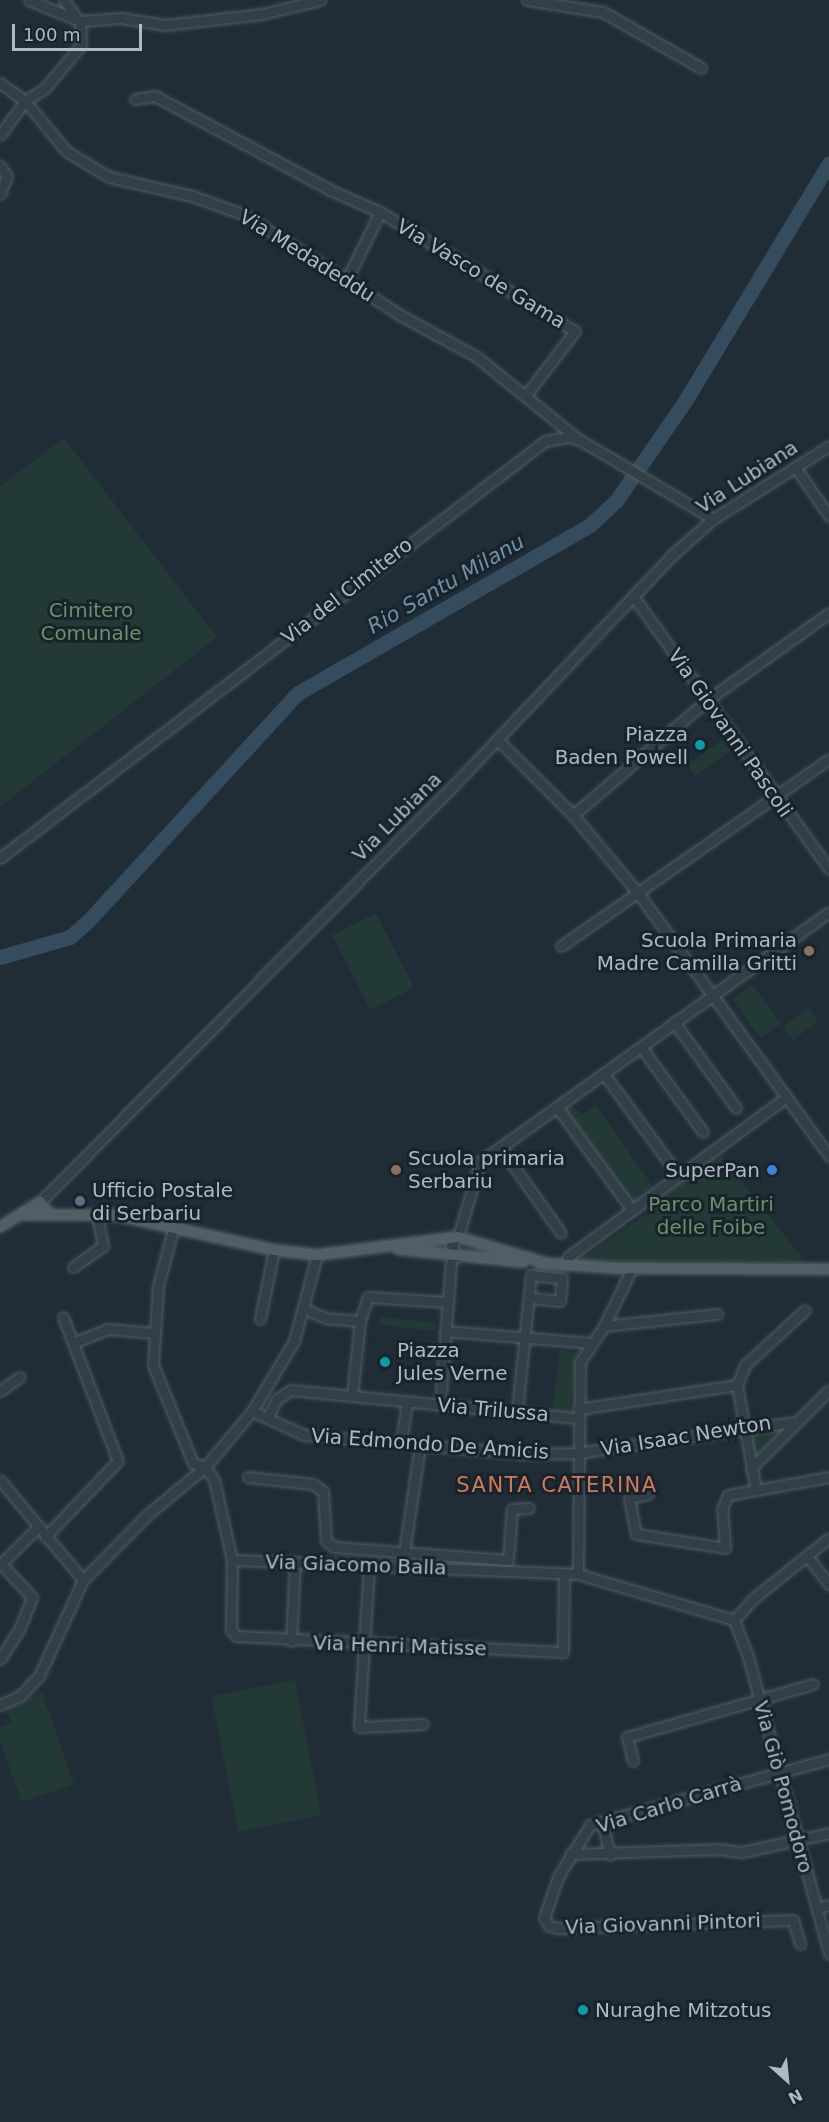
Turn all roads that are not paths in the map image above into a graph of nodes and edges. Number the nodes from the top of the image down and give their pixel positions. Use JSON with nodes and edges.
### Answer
{"nodes":[{"id":1,"x":29,"y":0,"type":"edge"},
{"id":2,"x":64,"y":0,"type":"edge"},
{"id":3,"x":320,"y":0,"type":"edge"},
{"id":4,"x":527,"y":0,"type":"edge"},
{"id":5,"x":80,"y":21,"type":"junction"},
{"id":6,"x":701,"y":68,"type":"dead end"},
{"id":7,"x":0,"y":83,"type":"edge"},
{"id":8,"x":135,"y":99,"type":"dead end"},
{"id":9,"x":25,"y":101,"type":"junction"},
{"id":10,"x":0,"y":135,"type":"edge"},
{"id":11,"x":0,"y":166,"type":"edge"},
{"id":12,"x":0,"y":195,"type":"edge"},
{"id":13,"x":380,"y":212,"type":"junction"},
{"id":14,"x":347,"y":279,"type":"junction"},
{"id":15,"x":526,"y":395,"type":"junction"},
{"id":16,"x":580,"y":440,"type":"junction"},
{"id":17,"x":829,"y":446,"type":"edge"},
{"id":18,"x":795,"y":467,"type":"junction"},
{"id":19,"x":829,"y":516,"type":"edge"},
{"id":20,"x":713,"y":519,"type":"junction"},
{"id":21,"x":633,"y":596,"type":"junction"},
{"id":22,"x":829,"y":613,"type":"edge"},
{"id":23,"x":706,"y":701,"type":"junction"},
{"id":24,"x":498,"y":740,"type":"junction"},
{"id":25,"x":829,"y":759,"type":"edge"},
{"id":26,"x":774,"y":796,"type":"junction"},
{"id":27,"x":573,"y":815,"type":"junction"},
{"id":28,"x":0,"y":858,"type":"edge"},
{"id":29,"x":829,"y":869,"type":"edge"},
{"id":30,"x":638,"y":893,"type":"junction"},
{"id":31,"x":829,"y":912,"type":"edge"},
{"id":32,"x":561,"y":946,"type":"dead end"},
{"id":33,"x":712,"y":996,"type":"junction"},
{"id":34,"x":674,"y":1022,"type":"junction"},
{"id":35,"x":640,"y":1047,"type":"junction"},
{"id":36,"x":604,"y":1074,"type":"junction"},
{"id":37,"x":787,"y":1097,"type":"junction"},
{"id":38,"x":556,"y":1107,"type":"junction"},
{"id":39,"x":736,"y":1108,"type":"dead end"},
{"id":40,"x":703,"y":1132,"type":"dead end"},
{"id":41,"x":500,"y":1147,"type":"junction"},
{"id":42,"x":829,"y":1156,"type":"edge"},
{"id":43,"x":679,"y":1176,"type":"junction"},
{"id":44,"x":40,"y":1202,"type":"junction"},
{"id":45,"x":632,"y":1210,"type":"junction"},
{"id":46,"x":23,"y":1215,"type":"junction"},
{"id":47,"x":50,"y":1215,"type":"junction"},
{"id":48,"x":97,"y":1215,"type":"junction"},
{"id":49,"x":174,"y":1226,"type":"junction"},
{"id":50,"x":0,"y":1227,"type":"edge"},
{"id":51,"x":561,"y":1233,"type":"dead end"},
{"id":52,"x":458,"y":1237,"type":"junction"},
{"id":53,"x":380,"y":1247,"type":"junction"},
{"id":54,"x":274,"y":1250,"type":"junction"},
{"id":55,"x":317,"y":1255,"type":"junction"},
{"id":56,"x":454,"y":1260,"type":"junction"},
{"id":57,"x":544,"y":1263,"type":"junction"},
{"id":58,"x":567,"y":1264,"type":"junction"},
{"id":59,"x":73,"y":1268,"type":"dead end"},
{"id":60,"x":632,"y":1269,"type":"junction"},
{"id":61,"x":829,"y":1269,"type":"edge"},
{"id":62,"x":529,"y":1298,"type":"dead end"},
{"id":63,"x":448,"y":1302,"type":"junction"},
{"id":64,"x":303,"y":1308,"type":"junction"},
{"id":65,"x":805,"y":1310,"type":"dead end"},
{"id":66,"x":717,"y":1314,"type":"dead end"},
{"id":67,"x":63,"y":1317,"type":"dead end"},
{"id":68,"x":260,"y":1319,"type":"dead end"},
{"id":69,"x":360,"y":1321,"type":"junction"},
{"id":70,"x":604,"y":1326,"type":"junction"},
{"id":71,"x":445,"y":1331,"type":"junction"},
{"id":72,"x":154,"y":1333,"type":"junction"},
{"id":73,"x":526,"y":1338,"type":"junction"},
{"id":74,"x":74,"y":1343,"type":"junction"},
{"id":75,"x":592,"y":1343,"type":"junction"},
{"id":76,"x":19,"y":1377,"type":"dead end"},
{"id":77,"x":737,"y":1385,"type":"junction"},
{"id":78,"x":829,"y":1390,"type":"edge"},
{"id":79,"x":0,"y":1391,"type":"edge"},
{"id":80,"x":352,"y":1396,"type":"junction"},
{"id":81,"x":407,"y":1402,"type":"junction"},
{"id":82,"x":440,"y":1405,"type":"junction"},
{"id":83,"x":252,"y":1411,"type":"junction"},
{"id":84,"x":518,"y":1412,"type":"junction"},
{"id":85,"x":578,"y":1413,"type":"junction"},
{"id":86,"x":267,"y":1418,"type":"junction"},
{"id":87,"x":794,"y":1422,"type":"junction"},
{"id":88,"x":744,"y":1428,"type":"junction"},
{"id":89,"x":402,"y":1443,"type":"junction"},
{"id":90,"x":420,"y":1446,"type":"junction"},
{"id":91,"x":577,"y":1453,"type":"junction"},
{"id":92,"x":205,"y":1467,"type":"junction"},
{"id":93,"x":751,"y":1468,"type":"junction"},
{"id":94,"x":829,"y":1476,"type":"edge"},
{"id":95,"x":248,"y":1477,"type":"dead end"},
{"id":96,"x":0,"y":1480,"type":"edge"},
{"id":97,"x":756,"y":1490,"type":"junction"},
{"id":98,"x":648,"y":1494,"type":"dead end"},
{"id":99,"x":529,"y":1508,"type":"dead end"},
{"id":100,"x":37,"y":1528,"type":"junction"},
{"id":101,"x":45,"y":1537,"type":"junction"},
{"id":102,"x":829,"y":1538,"type":"edge"},
{"id":103,"x":404,"y":1551,"type":"junction"},
{"id":104,"x":807,"y":1556,"type":"junction"},
{"id":105,"x":232,"y":1560,"type":"junction"},
{"id":106,"x":295,"y":1563,"type":"junction"},
{"id":107,"x":1,"y":1564,"type":"edge"},
{"id":108,"x":369,"y":1566,"type":"junction"},
{"id":109,"x":564,"y":1573,"type":"junction"},
{"id":110,"x":578,"y":1574,"type":"junction"},
{"id":111,"x":83,"y":1580,"type":"junction"},
{"id":112,"x":829,"y":1584,"type":"edge"},
{"id":113,"x":734,"y":1620,"type":"junction"},
{"id":114,"x":291,"y":1641,"type":"junction"},
{"id":115,"x":367,"y":1645,"type":"junction"},
{"id":116,"x":0,"y":1659,"type":"edge"},
{"id":117,"x":813,"y":1684,"type":"dead end"},
{"id":118,"x":760,"y":1700,"type":"junction"},
{"id":119,"x":0,"y":1705,"type":"edge"},
{"id":120,"x":423,"y":1724,"type":"dead end"},
{"id":121,"x":829,"y":1759,"type":"edge"},
{"id":122,"x":633,"y":1761,"type":"dead end"},
{"id":123,"x":779,"y":1773,"type":"junction"},
{"id":124,"x":602,"y":1821,"type":"junction"},
{"id":125,"x":829,"y":1833,"type":"edge"},
{"id":126,"x":798,"y":1842,"type":"junction"},
{"id":127,"x":570,"y":1854,"type":"junction"},
{"id":128,"x":610,"y":1855,"type":"junction"},
{"id":129,"x":829,"y":1905,"type":"edge"},
{"id":130,"x":817,"y":1908,"type":"junction"},
{"id":131,"x":800,"y":1944,"type":"dead end"},
{"id":132,"x":829,"y":1954,"type":"edge"}],
"edges":[{"from":1,"to":5,"type":"street"},
{"from":2,"to":5,"type":"street"},
{"from":3,"to":5,"type":"street"},
{"from":4,"to":6,"type":"street"},
{"from":5,"to":9,"type":"street"},
{"from":7,"to":9,"type":"street","name":"Via Medadeddu"},
{"from":8,"to":13,"type":"street","name":"Via Vasco de Gama"},
{"from":9,"to":10,"type":"street"},
{"from":9,"to":14,"type":"street","name":"Via Medadeddu"},
{"from":11,"to":12,"type":"street"},
{"from":13,"to":14,"type":"street","name":"Via Vasco de Gama"},
{"from":13,"to":15,"type":"street","name":"Via Vasco de Gama"},
{"from":14,"to":15,"type":"street","name":"Via Medadeddu"},
{"from":15,"to":16,"type":"street","name":"Via Medadeddu"},
{"from":16,"to":20,"type":"street"},
{"from":16,"to":28,"type":"street","name":"Via del Cimitero"},
{"from":17,"to":18,"type":"street","name":"Via Lubiana"},
{"from":18,"to":19,"type":"street"},
{"from":18,"to":20,"type":"street","name":"Via Lubiana"},
{"from":20,"to":21,"type":"street","name":"Via Lubiana"},
{"from":21,"to":23,"type":"street","name":"Via Giovanni Pascoli"},
{"from":21,"to":24,"type":"street","name":"Via Lubiana"},
{"from":22,"to":23,"type":"street"},
{"from":23,"to":26,"type":"street","name":"Via Giovanni Pascoli"},
{"from":23,"to":27,"type":"street"},
{"from":24,"to":27,"type":"street"},
{"from":24,"to":44,"type":"street","name":"Via Lubiana"},
{"from":25,"to":26,"type":"street"},
{"from":26,"to":29,"type":"street","name":"Via Giovanni Pascoli"},
{"from":26,"to":30,"type":"street"},
{"from":27,"to":30,"type":"street"},
{"from":30,"to":32,"type":"street"},
{"from":30,"to":33,"type":"street"},
{"from":31,"to":33,"type":"street"},
{"from":33,"to":34,"type":"street"},
{"from":33,"to":37,"type":"street"},
{"from":34,"to":35,"type":"street"},
{"from":34,"to":39,"type":"street"},
{"from":35,"to":36,"type":"street"},
{"from":35,"to":40,"type":"street"},
{"from":36,"to":38,"type":"street"},
{"from":36,"to":43,"type":"street"},
{"from":37,"to":42,"type":"street"},
{"from":37,"to":43,"type":"street"},
{"from":38,"to":41,"type":"street"},
{"from":38,"to":45,"type":"street"},
{"from":41,"to":51,"type":"street"},
{"from":41,"to":52,"type":"street"},
{"from":43,"to":45,"type":"street"},
{"from":44,"to":46,"type":"main road","name":"Via Lubiana"},
{"from":44,"to":47,"type":"main road"},
{"from":45,"to":58,"type":"street"},
{"from":46,"to":47,"type":"main road"},
{"from":46,"to":50,"type":"main road","name":"Via Lubiana"},
{"from":47,"to":48,"type":"main road"},
{"from":48,"to":49,"type":"main road"},
{"from":48,"to":59,"type":"street"},
{"from":49,"to":54,"type":"main road"},
{"from":49,"to":72,"type":"street"},
{"from":52,"to":53,"type":"main road"},
{"from":52,"to":56,"type":"street"},
{"from":52,"to":57,"type":"main road"},
{"from":53,"to":55,"type":"main road"},
{"from":53,"to":56,"type":"main road"},
{"from":54,"to":55,"type":"main road"},
{"from":54,"to":68,"type":"street"},
{"from":55,"to":64,"type":"street"},
{"from":56,"to":57,"type":"main road"},
{"from":56,"to":63,"type":"street"},
{"from":57,"to":58,"type":"main road"},
{"from":58,"to":60,"type":"main road"},
{"from":60,"to":61,"type":"main road"},
{"from":60,"to":70,"type":"street"},
{"from":62,"to":73,"type":"street"},
{"from":63,"to":69,"type":"street"},
{"from":63,"to":71,"type":"street"},
{"from":64,"to":69,"type":"street"},
{"from":64,"to":83,"type":"street"},
{"from":65,"to":77,"type":"street"},
{"from":66,"to":70,"type":"street"},
{"from":67,"to":74,"type":"street"},
{"from":69,"to":80,"type":"street"},
{"from":70,"to":75,"type":"street"},
{"from":71,"to":73,"type":"street"},
{"from":71,"to":82,"type":"street"},
{"from":72,"to":74,"type":"street"},
{"from":72,"to":92,"type":"street"},
{"from":73,"to":75,"type":"street"},
{"from":73,"to":84,"type":"street"},
{"from":74,"to":101,"type":"street"},
{"from":75,"to":85,"type":"street"},
{"from":76,"to":79,"type":"street"},
{"from":77,"to":85,"type":"street","name":"Via Trilussa"},
{"from":77,"to":88,"type":"street"},
{"from":78,"to":87,"type":"street"},
{"from":80,"to":81,"type":"street","name":"Via Trilussa"},
{"from":80,"to":86,"type":"street","name":"Via Trilussa"},
{"from":81,"to":82,"type":"street","name":"Via Trilussa"},
{"from":81,"to":89,"type":"street"},
{"from":82,"to":84,"type":"street","name":"Via Trilussa"},
{"from":83,"to":86,"type":"street","name":"Via Edmondo De Amicis"},
{"from":83,"to":92,"type":"street"},
{"from":84,"to":85,"type":"street","name":"Via Trilussa"},
{"from":85,"to":91,"type":"street"},
{"from":86,"to":89,"type":"street","name":"Via Edmondo De Amicis"},
{"from":87,"to":88,"type":"street","name":"Via Isaac Newton"},
{"from":87,"to":93,"type":"street"},
{"from":88,"to":91,"type":"street","name":"Via Isaac Newton"},
{"from":88,"to":93,"type":"street"},
{"from":89,"to":90,"type":"street","name":"Via Edmondo De Amicis"},
{"from":90,"to":91,"type":"street","name":"Via Edmondo De Amicis"},
{"from":90,"to":103,"type":"street"},
{"from":91,"to":110,"type":"street"},
{"from":92,"to":105,"type":"street"},
{"from":92,"to":111,"type":"street"},
{"from":93,"to":97,"type":"street"},
{"from":94,"to":97,"type":"street"},
{"from":95,"to":103,"type":"street"},
{"from":96,"to":100,"type":"street"},
{"from":97,"to":98,"type":"street"},
{"from":99,"to":103,"type":"street"},
{"from":100,"to":101,"type":"street"},
{"from":100,"to":107,"type":"street"},
{"from":101,"to":111,"type":"street"},
{"from":102,"to":104,"type":"street"},
{"from":104,"to":112,"type":"street"},
{"from":104,"to":113,"type":"street"},
{"from":105,"to":106,"type":"street","name":"Via Giacomo Balla"},
{"from":105,"to":114,"type":"street","name":"Via Henri Matisse"},
{"from":106,"to":108,"type":"street","name":"Via Giacomo Balla"},
{"from":106,"to":114,"type":"street"},
{"from":107,"to":116,"type":"street"},
{"from":108,"to":109,"type":"street","name":"Via Giacomo Balla"},
{"from":108,"to":115,"type":"street"},
{"from":109,"to":110,"type":"street","name":"Via Giacomo Balla"},
{"from":109,"to":115,"type":"street","name":"Via Henri Matisse"},
{"from":110,"to":113,"type":"street","name":"Via Giacomo Balla"},
{"from":111,"to":119,"type":"street"},
{"from":113,"to":118,"type":"street","name":"Via Giò Pomodoro"},
{"from":114,"to":115,"type":"street","name":"Via Henri Matisse"},
{"from":115,"to":120,"type":"street"},
{"from":117,"to":118,"type":"street"},
{"from":118,"to":122,"type":"street"},
{"from":118,"to":123,"type":"street","name":"Via Giò Pomodoro"},
{"from":121,"to":123,"type":"street","name":"Via Carlo Carrà"},
{"from":123,"to":124,"type":"street","name":"Via Carlo Carrà"},
{"from":123,"to":126,"type":"street","name":"Via Giò Pomodoro"},
{"from":124,"to":127,"type":"street","name":"Via Carlo Carrà"},
{"from":124,"to":128,"type":"street"},
{"from":125,"to":126,"type":"street"},
{"from":126,"to":128,"type":"street"},
{"from":126,"to":130,"type":"street","name":"Via Giò Pomodoro"},
{"from":127,"to":128,"type":"street"},
{"from":127,"to":131,"type":"street","name":"Via Giovanni Pintori"},
{"from":129,"to":130,"type":"street"},
{"from":130,"to":132,"type":"street","name":"Via Giò Pomodoro"}]}
